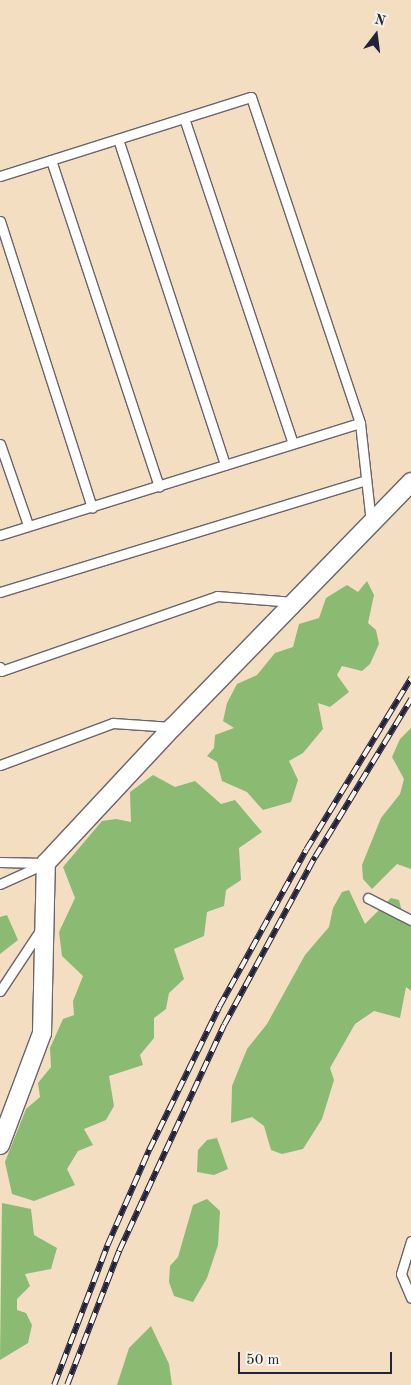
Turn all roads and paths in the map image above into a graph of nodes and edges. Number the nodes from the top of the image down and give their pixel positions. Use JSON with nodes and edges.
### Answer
{"nodes":[{"id":1,"x":184,"y":118,"type":"junction"},
{"id":2,"x":118,"y":139,"type":"junction"},
{"id":3,"x":51,"y":160,"type":"junction"},
{"id":4,"x":0,"y":176,"type":"edge"},
{"id":5,"x":0,"y":221,"type":"edge"},
{"id":6,"x":360,"y":423,"type":"junction"},
{"id":7,"x":293,"y":443,"type":"junction"},
{"id":8,"x":0,"y":444,"type":"edge"},
{"id":9,"x":225,"y":465,"type":"junction"},
{"id":10,"x":366,"y":480,"type":"junction"},
{"id":11,"x":411,"y":482,"type":"edge"},
{"id":12,"x":158,"y":487,"type":"junction"},
{"id":13,"x":92,"y":508,"type":"junction"},
{"id":14,"x":371,"y":524,"type":"junction"},
{"id":15,"x":28,"y":526,"type":"junction"},
{"id":16,"x":0,"y":535,"type":"edge"},
{"id":17,"x":0,"y":592,"type":"edge"},
{"id":18,"x":295,"y":602,"type":"junction"},
{"id":19,"x":0,"y":667,"type":"edge"},
{"id":20,"x":173,"y":727,"type":"junction"},
{"id":21,"x":0,"y":765,"type":"edge"},
{"id":22,"x":0,"y":862,"type":"edge"},
{"id":23,"x":46,"y":863,"type":"junction"},
{"id":24,"x":0,"y":884,"type":"edge"},
{"id":25,"x":368,"y":898,"type":"dead end"},
{"id":26,"x":411,"y":920,"type":"edge"},
{"id":27,"x":45,"y":923,"type":"junction"},
{"id":28,"x":0,"y":991,"type":"edge"},
{"id":29,"x":0,"y":1145,"type":"edge"},
{"id":30,"x":411,"y":1240,"type":"edge"},
{"id":31,"x":411,"y":1298,"type":"edge"}],
"edges":[{"from":1,"to":2,"type":"lane"},
{"from":1,"to":6,"type":"lane"},
{"from":1,"to":7,"type":"lane"},
{"from":2,"to":3,"type":"lane"},
{"from":2,"to":9,"type":"lane"},
{"from":3,"to":4,"type":"lane"},
{"from":3,"to":12,"type":"lane"},
{"from":5,"to":13,"type":"lane"},
{"from":6,"to":7,"type":"lane"},
{"from":6,"to":10,"type":"lane"},
{"from":7,"to":9,"type":"lane"},
{"from":8,"to":15,"type":"lane"},
{"from":9,"to":12,"type":"lane"},
{"from":10,"to":14,"type":"lane"},
{"from":10,"to":17,"type":"lane"},
{"from":11,"to":14,"type":"street"},
{"from":12,"to":13,"type":"lane"},
{"from":13,"to":15,"type":"lane"},
{"from":14,"to":18,"type":"street"},
{"from":15,"to":16,"type":"lane"},
{"from":18,"to":19,"type":"lane"},
{"from":18,"to":20,"type":"street"},
{"from":20,"to":21,"type":"lane"},
{"from":20,"to":23,"type":"street"},
{"from":22,"to":23,"type":"lane"},
{"from":23,"to":24,"type":"lane"},
{"from":23,"to":27,"type":"street"},
{"from":25,"to":26,"type":"lane"},
{"from":27,"to":28,"type":"lane"},
{"from":27,"to":29,"type":"street"},
{"from":30,"to":31,"type":"lane"}]}
